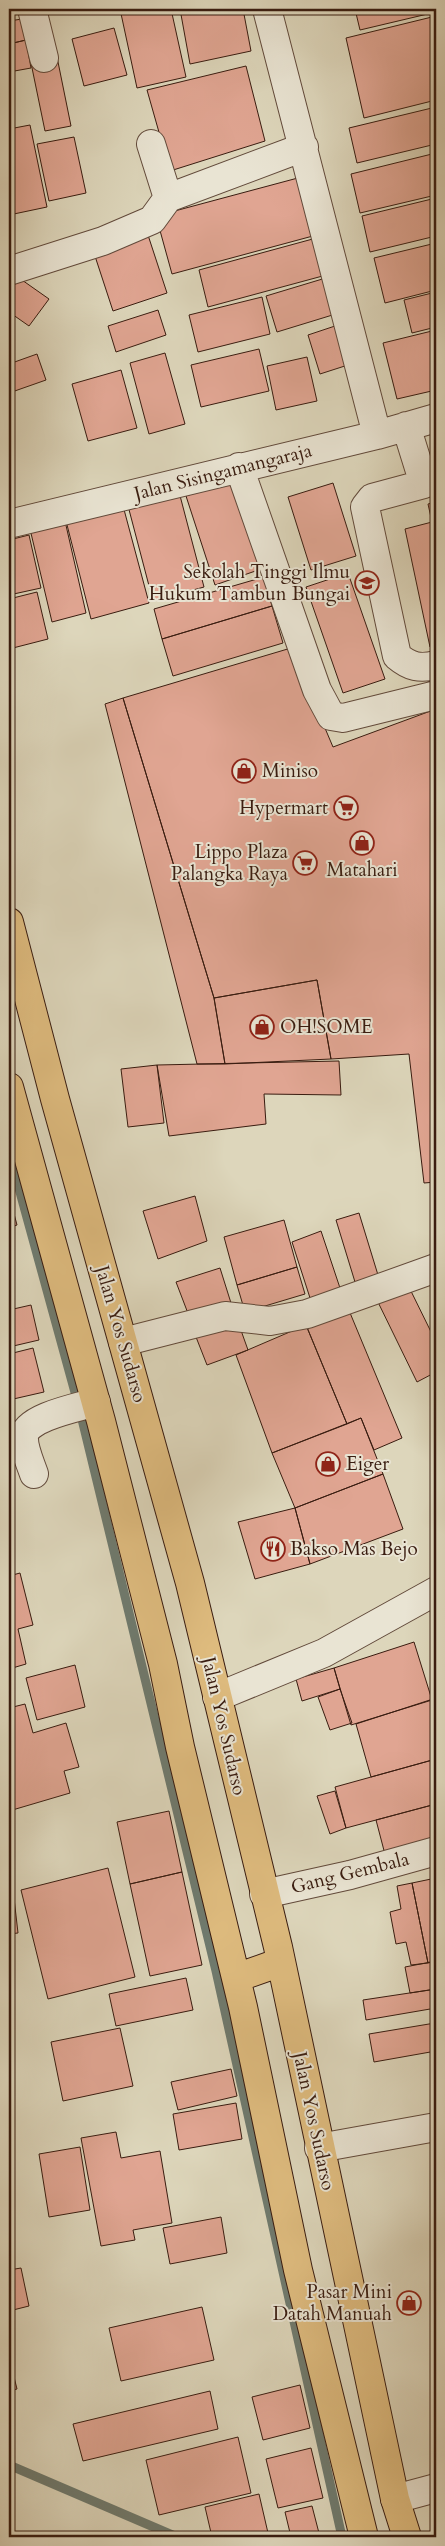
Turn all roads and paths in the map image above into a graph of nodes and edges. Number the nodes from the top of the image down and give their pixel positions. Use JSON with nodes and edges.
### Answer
{"nodes":[{"id":1,"x":32,"y":9,"type":"edge"},
{"id":2,"x":267,"y":9,"type":"edge"},
{"id":3,"x":44,"y":58,"type":"dead end"},
{"id":4,"x":152,"y":144,"type":"dead end"},
{"id":5,"x":304,"y":146,"type":"junction"},
{"id":6,"x":168,"y":198,"type":"junction"},
{"id":7,"x":9,"y":271,"type":"edge"},
{"id":8,"x":436,"y":418,"type":"edge"},
{"id":9,"x":406,"y":426,"type":"junction"},
{"id":10,"x":377,"y":435,"type":"junction"},
{"id":11,"x":239,"y":467,"type":"junction"},
{"id":12,"x":9,"y":524,"type":"edge"},
{"id":13,"x":436,"y":664,"type":"edge"},
{"id":14,"x":436,"y":695,"type":"edge"},
{"id":15,"x":9,"y":922,"type":"edge"},
{"id":16,"x":9,"y":1087,"type":"edge"},
{"id":17,"x":436,"y":1268,"type":"edge"},
{"id":18,"x":123,"y":1342,"type":"junction"},
{"id":19,"x":96,"y":1402,"type":"junction"},
{"id":20,"x":34,"y":1474,"type":"dead end"},
{"id":21,"x":172,"y":1522,"type":"junction"},
{"id":22,"x":131,"y":1537,"type":"junction"},
{"id":23,"x":436,"y":1591,"type":"edge"},
{"id":24,"x":217,"y":1697,"type":"junction"},
{"id":25,"x":436,"y":1851,"type":"edge"},
{"id":26,"x":264,"y":1894,"type":"junction"},
{"id":27,"x":280,"y":1962,"type":"junction"},
{"id":28,"x":236,"y":1978,"type":"junction"},
{"id":29,"x":436,"y":2127,"type":"edge"},
{"id":30,"x":319,"y":2148,"type":"junction"},
{"id":31,"x":436,"y":2488,"type":"edge"},
{"id":32,"x":395,"y":2499,"type":"junction"},
{"id":33,"x":364,"y":2537,"type":"edge"},
{"id":34,"x":407,"y":2537,"type":"edge"}],
"edges":[{"from":1,"to":3,"type":"street"},
{"from":2,"to":5,"type":"street"},
{"from":4,"to":6,"type":"street"},
{"from":5,"to":6,"type":"street"},
{"from":5,"to":10,"type":"street"},
{"from":6,"to":7,"type":"street"},
{"from":8,"to":9,"type":"street","name":"Jalan Sisingamangaraja"},
{"from":9,"to":10,"type":"street","name":"Jalan Sisingamangaraja"},
{"from":9,"to":13,"type":"street"},
{"from":10,"to":11,"type":"street","name":"Jalan Sisingamangaraja"},
{"from":11,"to":12,"type":"street","name":"Jalan Sisingamangaraja"},
{"from":11,"to":14,"type":"street"},
{"from":15,"to":18,"type":"main road","name":"Jalan Yos Sudarso"},
{"from":16,"to":19,"type":"main road"},
{"from":17,"to":18,"type":"street"},
{"from":18,"to":21,"type":"main road","name":"Jalan Yos Sudarso"},
{"from":19,"to":20,"type":"street"},
{"from":19,"to":22,"type":"main road"},
{"from":21,"to":22,"type":"main road"},
{"from":21,"to":24,"type":"main road","name":"Jalan Yos Sudarso"},
{"from":22,"to":28,"type":"main road"},
{"from":23,"to":24,"type":"street"},
{"from":24,"to":26,"type":"main road","name":"Jalan Yos Sudarso"},
{"from":25,"to":26,"type":"street","name":"Gang Gembala"},
{"from":26,"to":27,"type":"main road","name":"Jalan Yos Sudarso"},
{"from":27,"to":28,"type":"main road"},
{"from":27,"to":30,"type":"main road","name":"Jalan Yos Sudarso"},
{"from":28,"to":33,"type":"main road"},
{"from":29,"to":30,"type":"street"},
{"from":30,"to":32,"type":"main road","name":"Jalan Yos Sudarso"},
{"from":31,"to":32,"type":"street"},
{"from":32,"to":34,"type":"main road","name":"Jalan Yos Sudarso"}]}
